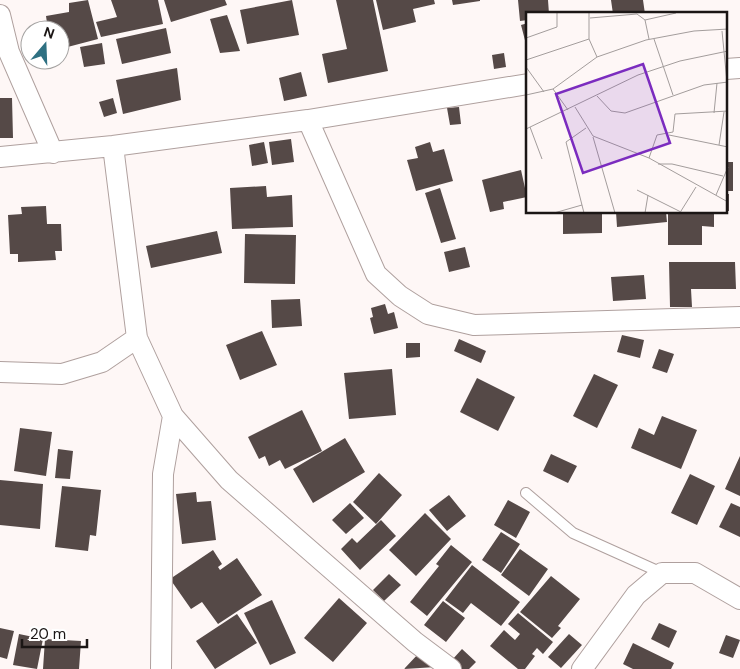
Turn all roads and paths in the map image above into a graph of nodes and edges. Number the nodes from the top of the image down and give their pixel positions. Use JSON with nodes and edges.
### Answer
{"nodes":[{"id":1,"x":0,"y":15,"type":"edge"},
{"id":2,"x":526,"y":84,"type":"edge"},
{"id":3,"x":308,"y":120,"type":"junction"},
{"id":4,"x":113,"y":146,"type":"junction"},
{"id":5,"x":53,"y":153,"type":"junction"},
{"id":6,"x":0,"y":157,"type":"edge"},
{"id":7,"x":740,"y":316,"type":"edge"},
{"id":8,"x":137,"y":338,"type":"junction"},
{"id":9,"x":0,"y":372,"type":"edge"},
{"id":10,"x":173,"y":416,"type":"junction"},
{"id":11,"x":526,"y":493,"type":"dead end"},
{"id":12,"x":662,"y":573,"type":"junction"},
{"id":13,"x":740,"y":599,"type":"edge"},
{"id":14,"x":161,"y":669,"type":"edge"},
{"id":15,"x":451,"y":669,"type":"edge"},
{"id":16,"x":582,"y":669,"type":"edge"}],
"edges":[{"from":1,"to":5,"type":"street"},
{"from":2,"to":3,"type":"street"},
{"from":3,"to":4,"type":"street"},
{"from":3,"to":7,"type":"street"},
{"from":4,"to":5,"type":"street"},
{"from":4,"to":8,"type":"street"},
{"from":5,"to":6,"type":"street"},
{"from":8,"to":9,"type":"street"},
{"from":8,"to":10,"type":"street"},
{"from":10,"to":14,"type":"street"},
{"from":10,"to":15,"type":"street"},
{"from":11,"to":12,"type":"lane"},
{"from":12,"to":13,"type":"street"},
{"from":12,"to":16,"type":"street"}]}
